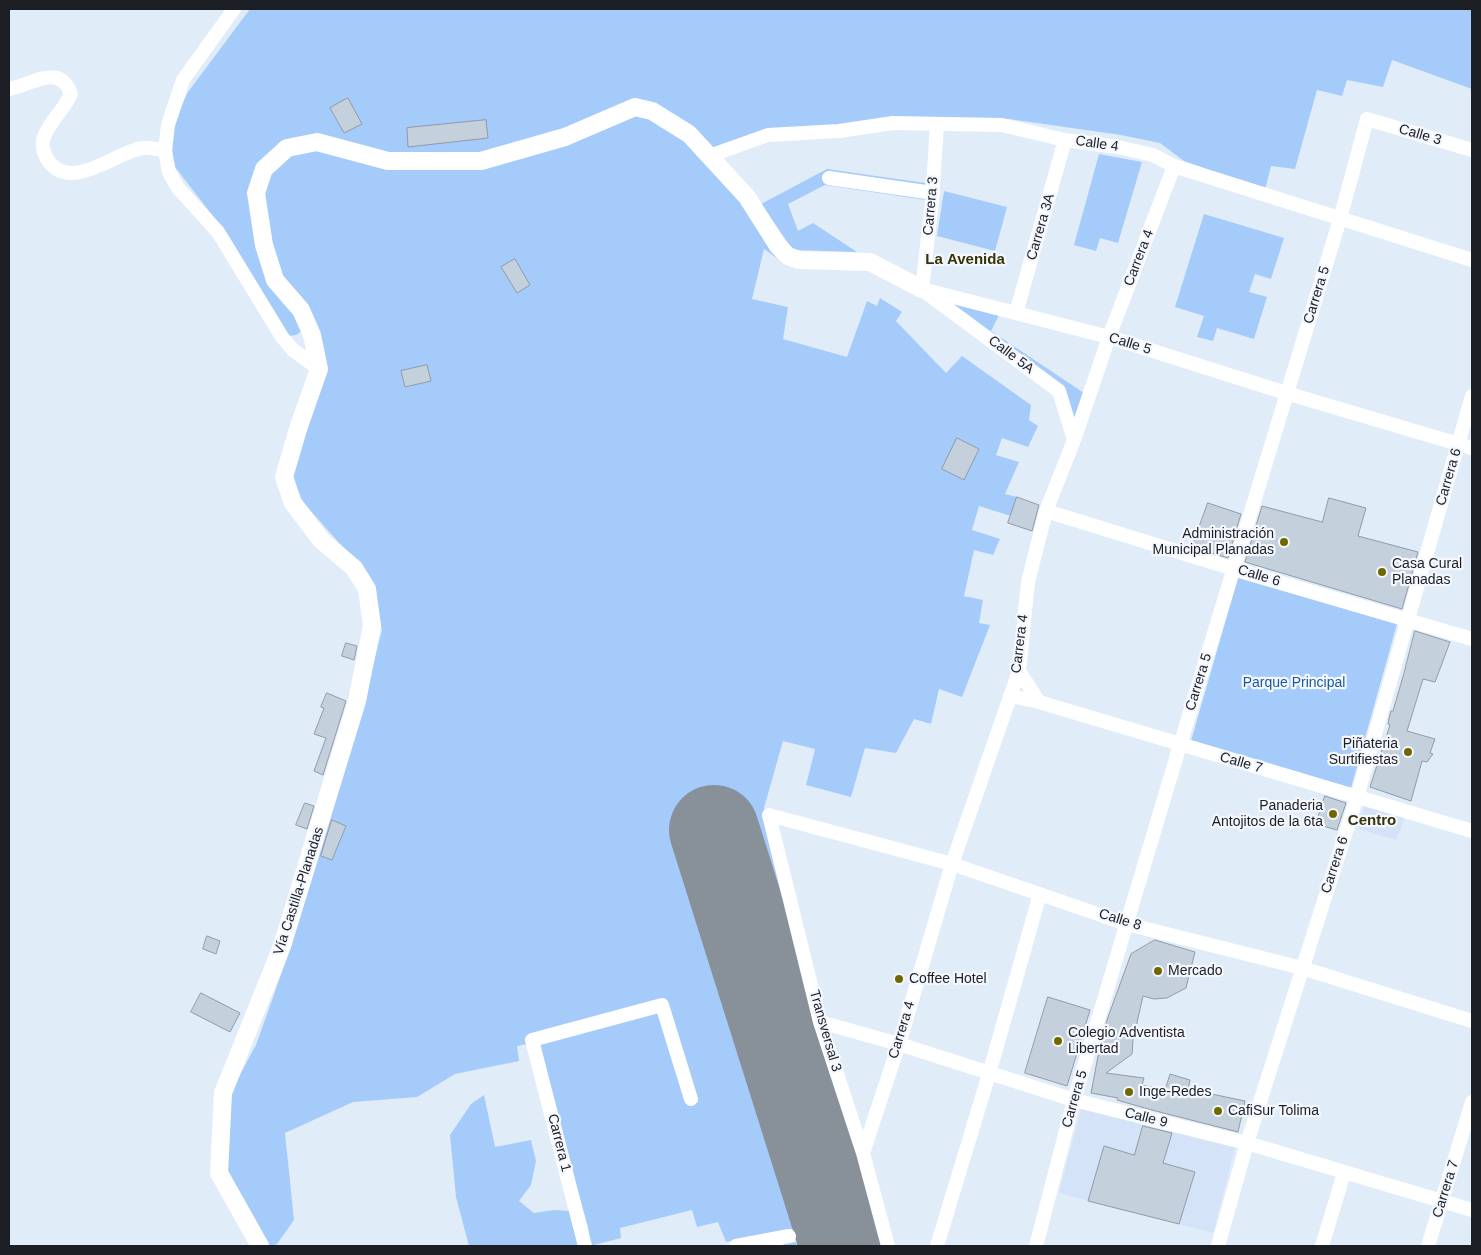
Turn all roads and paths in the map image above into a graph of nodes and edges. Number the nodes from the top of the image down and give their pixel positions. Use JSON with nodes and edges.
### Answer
{"nodes":[{"id":1,"x":234,"y":9,"type":"edge"},
{"id":2,"x":9,"y":89,"type":"edge"},
{"id":3,"x":1367,"y":120,"type":"joint"},
{"id":4,"x":937,"y":124,"type":"junction"},
{"id":5,"x":1065,"y":140,"type":"junction"},
{"id":6,"x":1472,"y":150,"type":"edge"},
{"id":7,"x":165,"y":151,"type":"junction"},
{"id":8,"x":710,"y":156,"type":"junction"},
{"id":9,"x":1174,"y":166,"type":"junction"},
{"id":10,"x":829,"y":178,"type":"dead end"},
{"id":11,"x":933,"y":193,"type":"junction"},
{"id":12,"x":1340,"y":219,"type":"junction"},
{"id":13,"x":1472,"y":260,"type":"edge"},
{"id":14,"x":922,"y":289,"type":"junction"},
{"id":15,"x":1016,"y":313,"type":"junction"},
{"id":16,"x":1109,"y":337,"type":"junction"},
{"id":17,"x":319,"y":368,"type":"junction"},
{"id":18,"x":1286,"y":393,"type":"junction"},
{"id":19,"x":1472,"y":396,"type":"edge"},
{"id":20,"x":1074,"y":440,"type":"junction"},
{"id":21,"x":1458,"y":444,"type":"junction"},
{"id":22,"x":1472,"y":448,"type":"edge"},
{"id":23,"x":1046,"y":511,"type":"junction"},
{"id":24,"x":1234,"y":569,"type":"junction"},
{"id":25,"x":1408,"y":621,"type":"junction"},
{"id":26,"x":1472,"y":639,"type":"edge"},
{"id":27,"x":1019,"y":671,"type":"junction"},
{"id":28,"x":1010,"y":696,"type":"junction"},
{"id":29,"x":1039,"y":702,"type":"junction"},
{"id":30,"x":1180,"y":745,"type":"junction"},
{"id":31,"x":1357,"y":797,"type":"junction"},
{"id":32,"x":769,"y":815,"type":"joint"},
{"id":33,"x":1472,"y":831,"type":"edge"},
{"id":34,"x":952,"y":864,"type":"junction"},
{"id":35,"x":1040,"y":894,"type":"junction"},
{"id":36,"x":1127,"y":924,"type":"junction"},
{"id":37,"x":1302,"y":968,"type":"junction"},
{"id":38,"x":1472,"y":1021,"type":"edge"},
{"id":39,"x":820,"y":1022,"type":"junction"},
{"id":40,"x":898,"y":1044,"type":"junction"},
{"id":41,"x":989,"y":1074,"type":"junction"},
{"id":42,"x":691,"y":1099,"type":"dead end"},
{"id":43,"x":1074,"y":1100,"type":"junction"},
{"id":44,"x":1472,"y":1102,"type":"edge"},
{"id":45,"x":1246,"y":1143,"type":"junction"},
{"id":46,"x":863,"y":1152,"type":"junction"},
{"id":47,"x":1344,"y":1173,"type":"junction"},
{"id":48,"x":1442,"y":1201,"type":"junction"},
{"id":49,"x":1472,"y":1210,"type":"edge"},
{"id":50,"x":789,"y":1236,"type":"dead end"},
{"id":51,"x":260,"y":1246,"type":"edge"},
{"id":52,"x":585,"y":1246,"type":"edge"},
{"id":53,"x":736,"y":1246,"type":"edge"},
{"id":54,"x":891,"y":1246,"type":"edge"},
{"id":55,"x":937,"y":1246,"type":"edge"},
{"id":56,"x":1036,"y":1246,"type":"edge"},
{"id":57,"x":1218,"y":1246,"type":"edge"},
{"id":58,"x":1322,"y":1246,"type":"edge"},
{"id":59,"x":1428,"y":1246,"type":"edge"}],
"edges":[{"from":1,"to":7,"type":"street"},
{"from":2,"to":7,"type":"street"},
{"from":3,"to":6,"type":"street","name":"Calle 3"},
{"from":3,"to":12,"type":"street","name":"Carrera 5"},
{"from":4,"to":5,"type":"street","name":"Calle 4"},
{"from":4,"to":8,"type":"street","name":"Calle 4"},
{"from":4,"to":11,"type":"street","name":"Carrera 3"},
{"from":5,"to":9,"type":"street","name":"Calle 4"},
{"from":5,"to":15,"type":"street","name":"Carrera 3A"},
{"from":7,"to":17,"type":"street"},
{"from":8,"to":14,"type":"main road","name":"Calle 5"},
{"from":8,"to":17,"type":"main road"},
{"from":9,"to":12,"type":"street","name":"Calle 4"},
{"from":9,"to":16,"type":"street","name":"Carrera 4"},
{"from":10,"to":11,"type":"street"},
{"from":11,"to":14,"type":"street","name":"Carrera 3"},
{"from":12,"to":13,"type":"street","name":"Calle 4"},
{"from":12,"to":18,"type":"street","name":"Carrera 5"},
{"from":14,"to":15,"type":"street","name":"Calle 5"},
{"from":14,"to":20,"type":"street","name":"Calle 5A"},
{"from":15,"to":16,"type":"street","name":"Calle 5"},
{"from":16,"to":18,"type":"street","name":"Calle 5"},
{"from":16,"to":20,"type":"street","name":"Carrera 4"},
{"from":17,"to":51,"type":"main road","name":"Vía Castilla-Planadas"},
{"from":18,"to":21,"type":"street","name":"Calle 5"},
{"from":18,"to":24,"type":"street","name":"Carrera 5"},
{"from":19,"to":21,"type":"street","name":"Carrera 6"},
{"from":20,"to":23,"type":"street","name":"Carrera 4"},
{"from":21,"to":22,"type":"street","name":"Calle 5"},
{"from":21,"to":25,"type":"street","name":"Carrera 6"},
{"from":23,"to":24,"type":"street","name":"Calle 6"},
{"from":23,"to":27,"type":"street","name":"Carrera 4"},
{"from":24,"to":25,"type":"street","name":"Calle 6"},
{"from":24,"to":30,"type":"street","name":"Carrera 5"},
{"from":25,"to":26,"type":"street","name":"Calle 6"},
{"from":25,"to":31,"type":"street","name":"Carrera 6"},
{"from":27,"to":28,"type":"street","name":"Carrera 4"},
{"from":27,"to":29,"type":"street"},
{"from":28,"to":29,"type":"street","name":"Calle 7"},
{"from":28,"to":34,"type":"street","name":"Carrera 4"},
{"from":29,"to":30,"type":"street","name":"Calle 7"},
{"from":30,"to":31,"type":"street","name":"Calle 7"},
{"from":30,"to":36,"type":"street","name":"Carrera 5"},
{"from":31,"to":33,"type":"street","name":"Calle 7"},
{"from":31,"to":37,"type":"street","name":"Carrera 6"},
{"from":32,"to":34,"type":"street","name":"Calle 8"},
{"from":32,"to":39,"type":"street","name":"Transversal 3"},
{"from":34,"to":35,"type":"street","name":"Calle 8"},
{"from":34,"to":40,"type":"street","name":"Carrera 4"},
{"from":35,"to":36,"type":"street","name":"Calle 8"},
{"from":35,"to":41,"type":"street"},
{"from":36,"to":37,"type":"street","name":"Calle 8"},
{"from":36,"to":43,"type":"street","name":"Carrera 5"},
{"from":37,"to":38,"type":"street","name":"Calle 8"},
{"from":37,"to":45,"type":"street","name":"Carrera 6"},
{"from":39,"to":40,"type":"street","name":"Calle 9"},
{"from":39,"to":46,"type":"street","name":"Transversal 3"},
{"from":40,"to":41,"type":"street","name":"Calle 9"},
{"from":40,"to":46,"type":"street","name":"Carrera 4"},
{"from":41,"to":43,"type":"street","name":"Calle 9"},
{"from":41,"to":55,"type":"street"},
{"from":42,"to":52,"type":"street","name":"Carrera 1"},
{"from":43,"to":45,"type":"street","name":"Calle 9"},
{"from":43,"to":56,"type":"street","name":"Carrera 5"},
{"from":44,"to":48,"type":"street","name":"Carrera 7"},
{"from":45,"to":47,"type":"street","name":"Calle 9"},
{"from":45,"to":57,"type":"street","name":"Carrera 6"},
{"from":46,"to":54,"type":"street","name":"Transversal 3"},
{"from":47,"to":48,"type":"street","name":"Calle 9"},
{"from":47,"to":58,"type":"street"},
{"from":48,"to":49,"type":"street","name":"Calle 9"},
{"from":48,"to":59,"type":"street","name":"Carrera 7"},
{"from":50,"to":53,"type":"street"}]}
